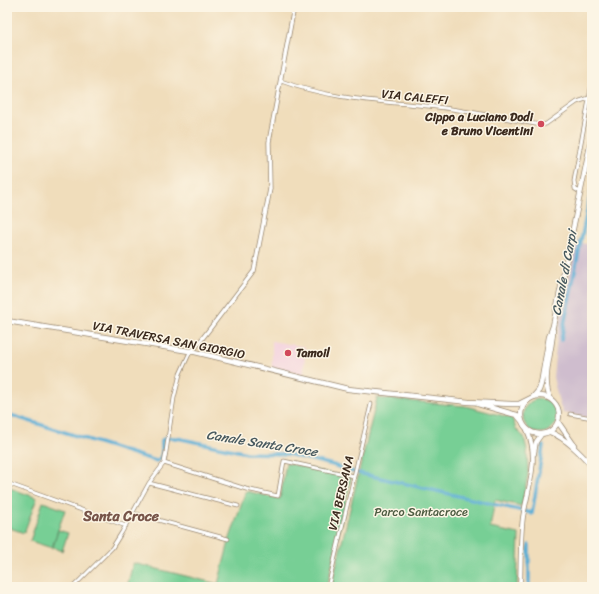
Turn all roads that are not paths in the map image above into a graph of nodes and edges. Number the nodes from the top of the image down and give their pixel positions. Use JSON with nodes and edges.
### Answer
{"nodes":[{"id":1,"x":294,"y":7,"type":"edge"},
{"id":2,"x":281,"y":82,"type":"junction"},
{"id":3,"x":592,"y":83,"type":"edge"},
{"id":4,"x":589,"y":98,"type":"junction"},
{"id":5,"x":592,"y":136,"type":"edge"},
{"id":6,"x":580,"y":192,"type":"junction"},
{"id":7,"x":7,"y":321,"type":"edge"},
{"id":8,"x":553,"y":326,"type":"junction"},
{"id":9,"x":190,"y":352,"type":"junction"},
{"id":10,"x":528,"y":400,"type":"junction"},
{"id":11,"x":552,"y":400,"type":"junction"},
{"id":12,"x":469,"y":402,"type":"junction"},
{"id":13,"x":370,"y":404,"type":"dead end"},
{"id":14,"x":570,"y":414,"type":"dead end"},
{"id":15,"x":592,"y":418,"type":"edge"},
{"id":16,"x":558,"y":422,"type":"junction"},
{"id":17,"x":522,"y":423,"type":"junction"},
{"id":18,"x":527,"y":430,"type":"junction"},
{"id":19,"x":550,"y":432,"type":"junction"},
{"id":20,"x":541,"y":435,"type":"junction"},
{"id":21,"x":575,"y":448,"type":"junction"},
{"id":22,"x":533,"y":460,"type":"junction"},
{"id":23,"x":164,"y":463,"type":"junction"},
{"id":24,"x":592,"y":466,"type":"edge"},
{"id":25,"x":354,"y":475,"type":"junction"},
{"id":26,"x":7,"y":483,"type":"edge"},
{"id":27,"x":149,"y":483,"type":"junction"},
{"id":28,"x":238,"y":506,"type":"dead end"},
{"id":29,"x":132,"y":513,"type":"junction"},
{"id":30,"x":126,"y":526,"type":"junction"},
{"id":31,"x":228,"y":539,"type":"dead end"},
{"id":32,"x":73,"y":587,"type":"edge"},
{"id":33,"x":328,"y":587,"type":"edge"},
{"id":34,"x":520,"y":587,"type":"edge"}],
"edges":[{"from":1,"to":2,"type":"street"},
{"from":2,"to":4,"type":"street","name":"VIA CALEFFI"},
{"from":2,"to":9,"type":"street"},
{"from":3,"to":4,"type":"street"},
{"from":4,"to":6,"type":"street"},
{"from":5,"to":6,"type":"main road"},
{"from":6,"to":8,"type":"main road"},
{"from":7,"to":9,"type":"main road","name":"VIA TRAVERSA SAN GIORGIO"},
{"from":8,"to":10,"type":"main road"},
{"from":8,"to":11,"type":"main road"},
{"from":9,"to":12,"type":"main road","name":"VIA TRAVERSA SAN GIORGIO"},
{"from":9,"to":23,"type":"street"},
{"from":10,"to":11,"type":"main road"},
{"from":10,"to":12,"type":"main road","name":"VIA TRAVERSA SAN GIORGIO"},
{"from":10,"to":17,"type":"main road"},
{"from":11,"to":16,"type":"main road"},
{"from":12,"to":17,"type":"main road","name":"VIA TRAVERSA SAN GIORGIO"},
{"from":13,"to":25,"type":"street","name":"VIA BERSANA"},
{"from":14,"to":15,"type":"street"},
{"from":16,"to":19,"type":"main road"},
{"from":16,"to":21,"type":"main road"},
{"from":17,"to":18,"type":"main road"},
{"from":18,"to":20,"type":"main road"},
{"from":18,"to":22,"type":"main road"},
{"from":19,"to":20,"type":"main road"},
{"from":19,"to":21,"type":"main road"},
{"from":20,"to":22,"type":"main road"},
{"from":21,"to":24,"type":"main road"},
{"from":22,"to":34,"type":"main road"},
{"from":23,"to":25,"type":"street"},
{"from":23,"to":27,"type":"street"},
{"from":25,"to":33,"type":"street","name":"VIA BERSANA"},
{"from":26,"to":30,"type":"street"},
{"from":27,"to":28,"type":"street"},
{"from":27,"to":29,"type":"street"},
{"from":29,"to":30,"type":"street"},
{"from":29,"to":31,"type":"street"},
{"from":30,"to":32,"type":"street"}]}
